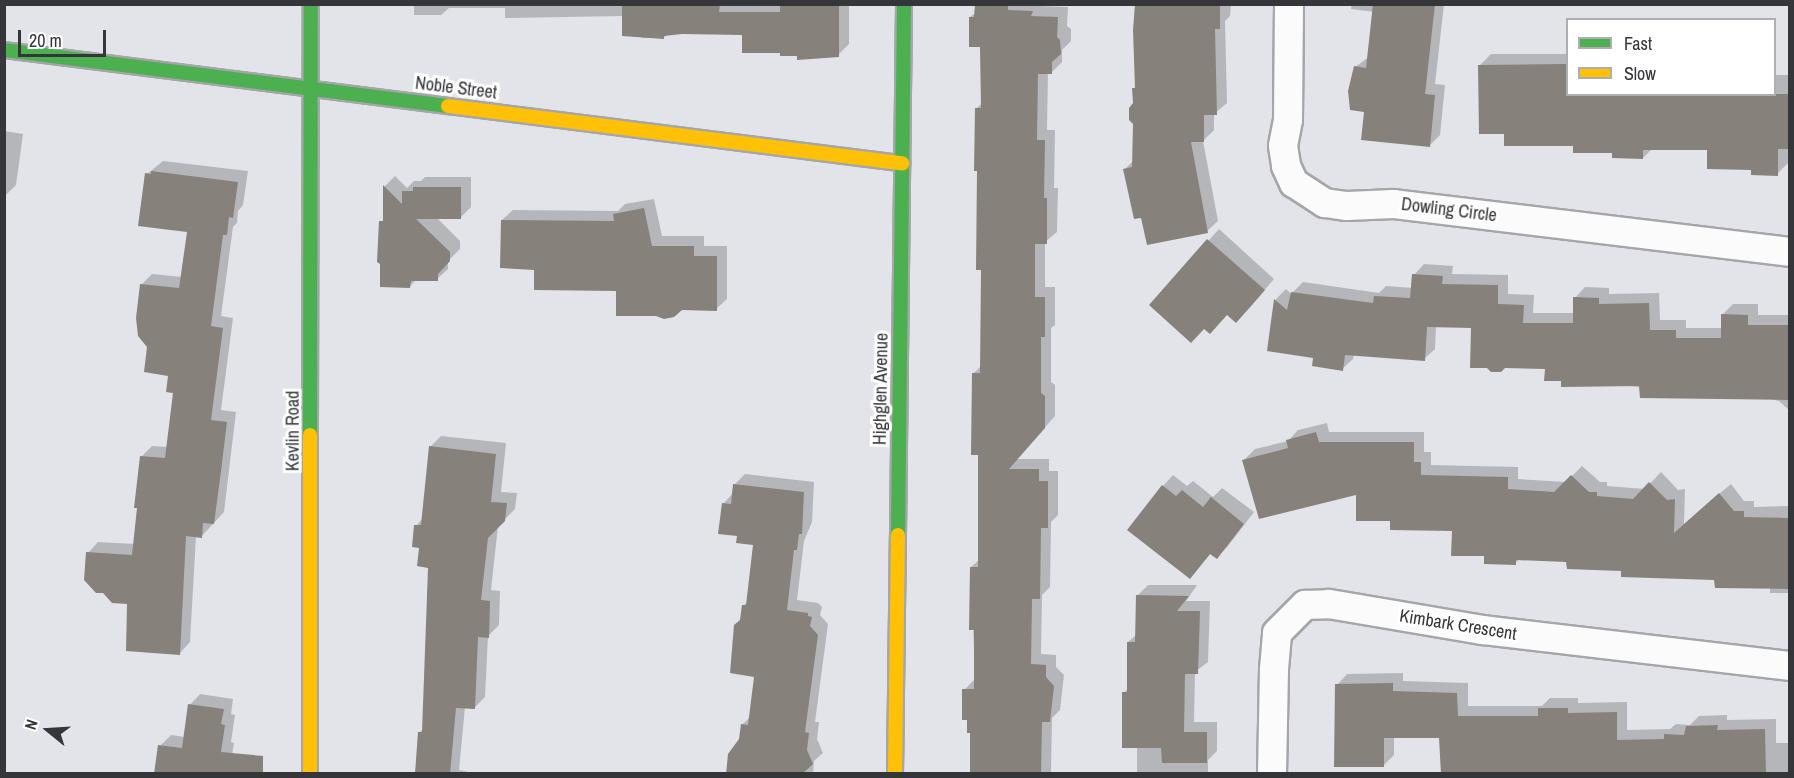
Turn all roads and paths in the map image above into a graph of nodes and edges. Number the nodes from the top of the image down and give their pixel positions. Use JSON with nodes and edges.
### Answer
{"nodes":[{"id":1,"x":311,"y":4,"type":"edge"},
{"id":2,"x":904,"y":4,"type":"edge"},
{"id":3,"x":1289,"y":4,"type":"edge"},
{"id":4,"x":4,"y":50,"type":"edge"},
{"id":5,"x":311,"y":88,"type":"junction"},
{"id":6,"x":902,"y":163,"type":"junction"},
{"id":7,"x":1790,"y":252,"type":"edge"},
{"id":8,"x":1790,"y":666,"type":"edge"},
{"id":9,"x":310,"y":774,"type":"edge"},
{"id":10,"x":895,"y":774,"type":"edge"},
{"id":11,"x":1272,"y":774,"type":"edge"}],
"edges":[{"from":1,"to":5,"type":"street","name":"Kevlin Road"},
{"from":2,"to":6,"type":"street","name":"Highglen Avenue"},
{"from":3,"to":7,"type":"street","name":"Dowling Circle"},
{"from":4,"to":5,"type":"street","name":"Noble Street"},
{"from":5,"to":6,"type":"street","name":"Noble Street"},
{"from":5,"to":9,"type":"street","name":"Kevlin Road"},
{"from":6,"to":10,"type":"street","name":"Highglen Avenue"},
{"from":8,"to":11,"type":"street","name":"Kimbark Crescent"}]}
